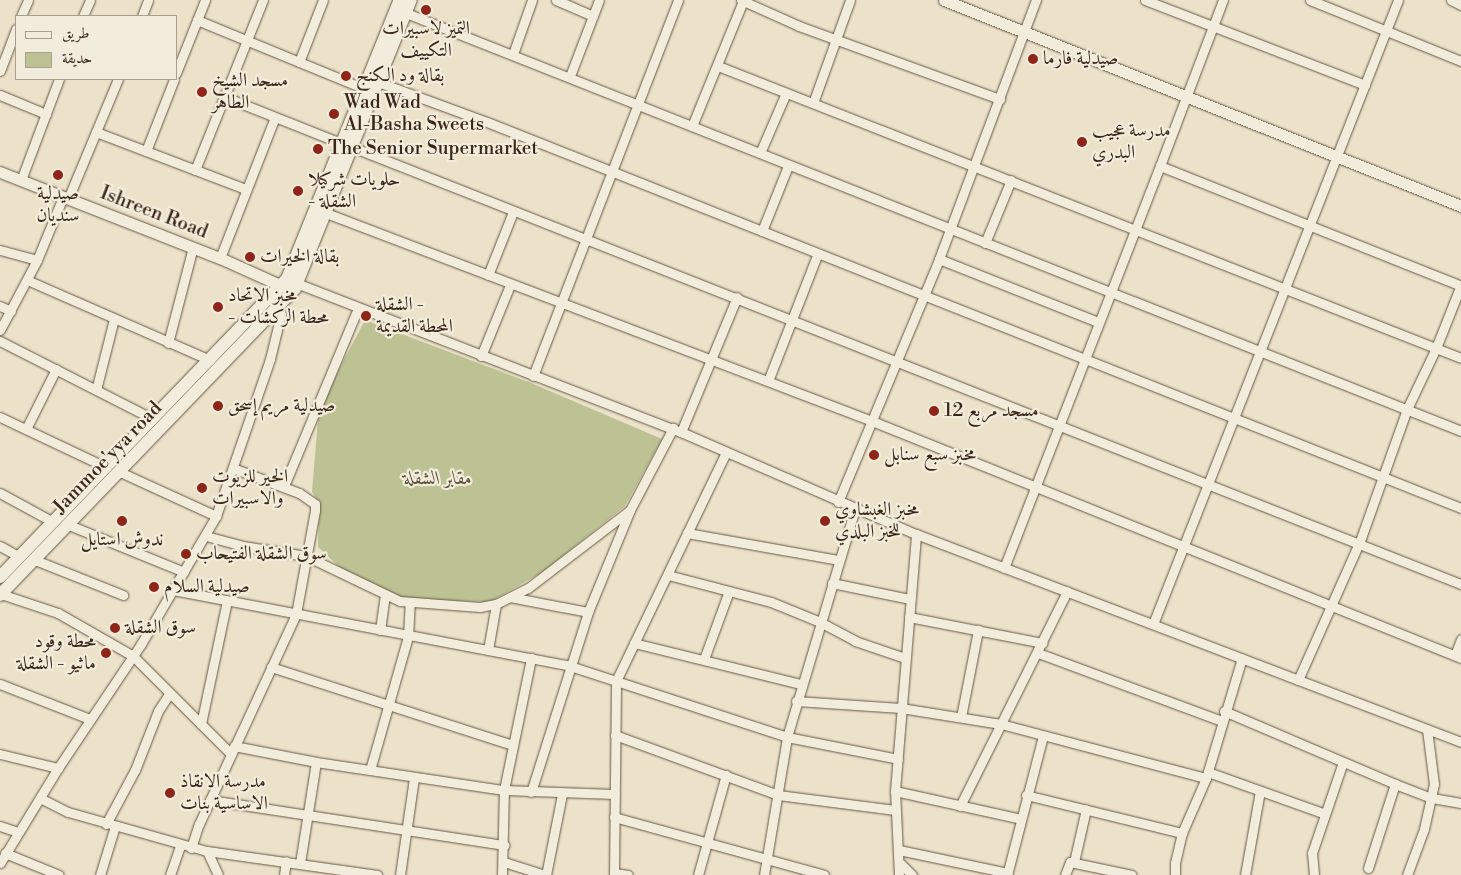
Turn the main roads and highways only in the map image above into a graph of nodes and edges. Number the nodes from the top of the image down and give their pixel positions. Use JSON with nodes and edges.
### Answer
{"nodes":[{"id":1,"x":400,"y":0,"type":"edge"},
{"id":2,"x":411,"y":0,"type":"edge"},
{"id":3,"x":348,"y":145,"type":"junction"},
{"id":4,"x":290,"y":285,"type":"junction"},
{"id":5,"x":236,"y":341,"type":"junction"},
{"id":6,"x":0,"y":577,"type":"edge"},
{"id":7,"x":1,"y":595,"type":"edge"}],
"edges":[{"from":1,"to":3,"type":"main road"},
{"from":2,"to":3,"type":"main road"},
{"from":3,"to":4,"type":"main road"},
{"from":3,"to":4,"type":"main road"},
{"from":4,"to":5,"type":"main road"},
{"from":5,"to":6,"type":"main road","name":"Jammoe'yya road"},
{"from":5,"to":7,"type":"main road","name":"Jammoe'yya road"}]}
